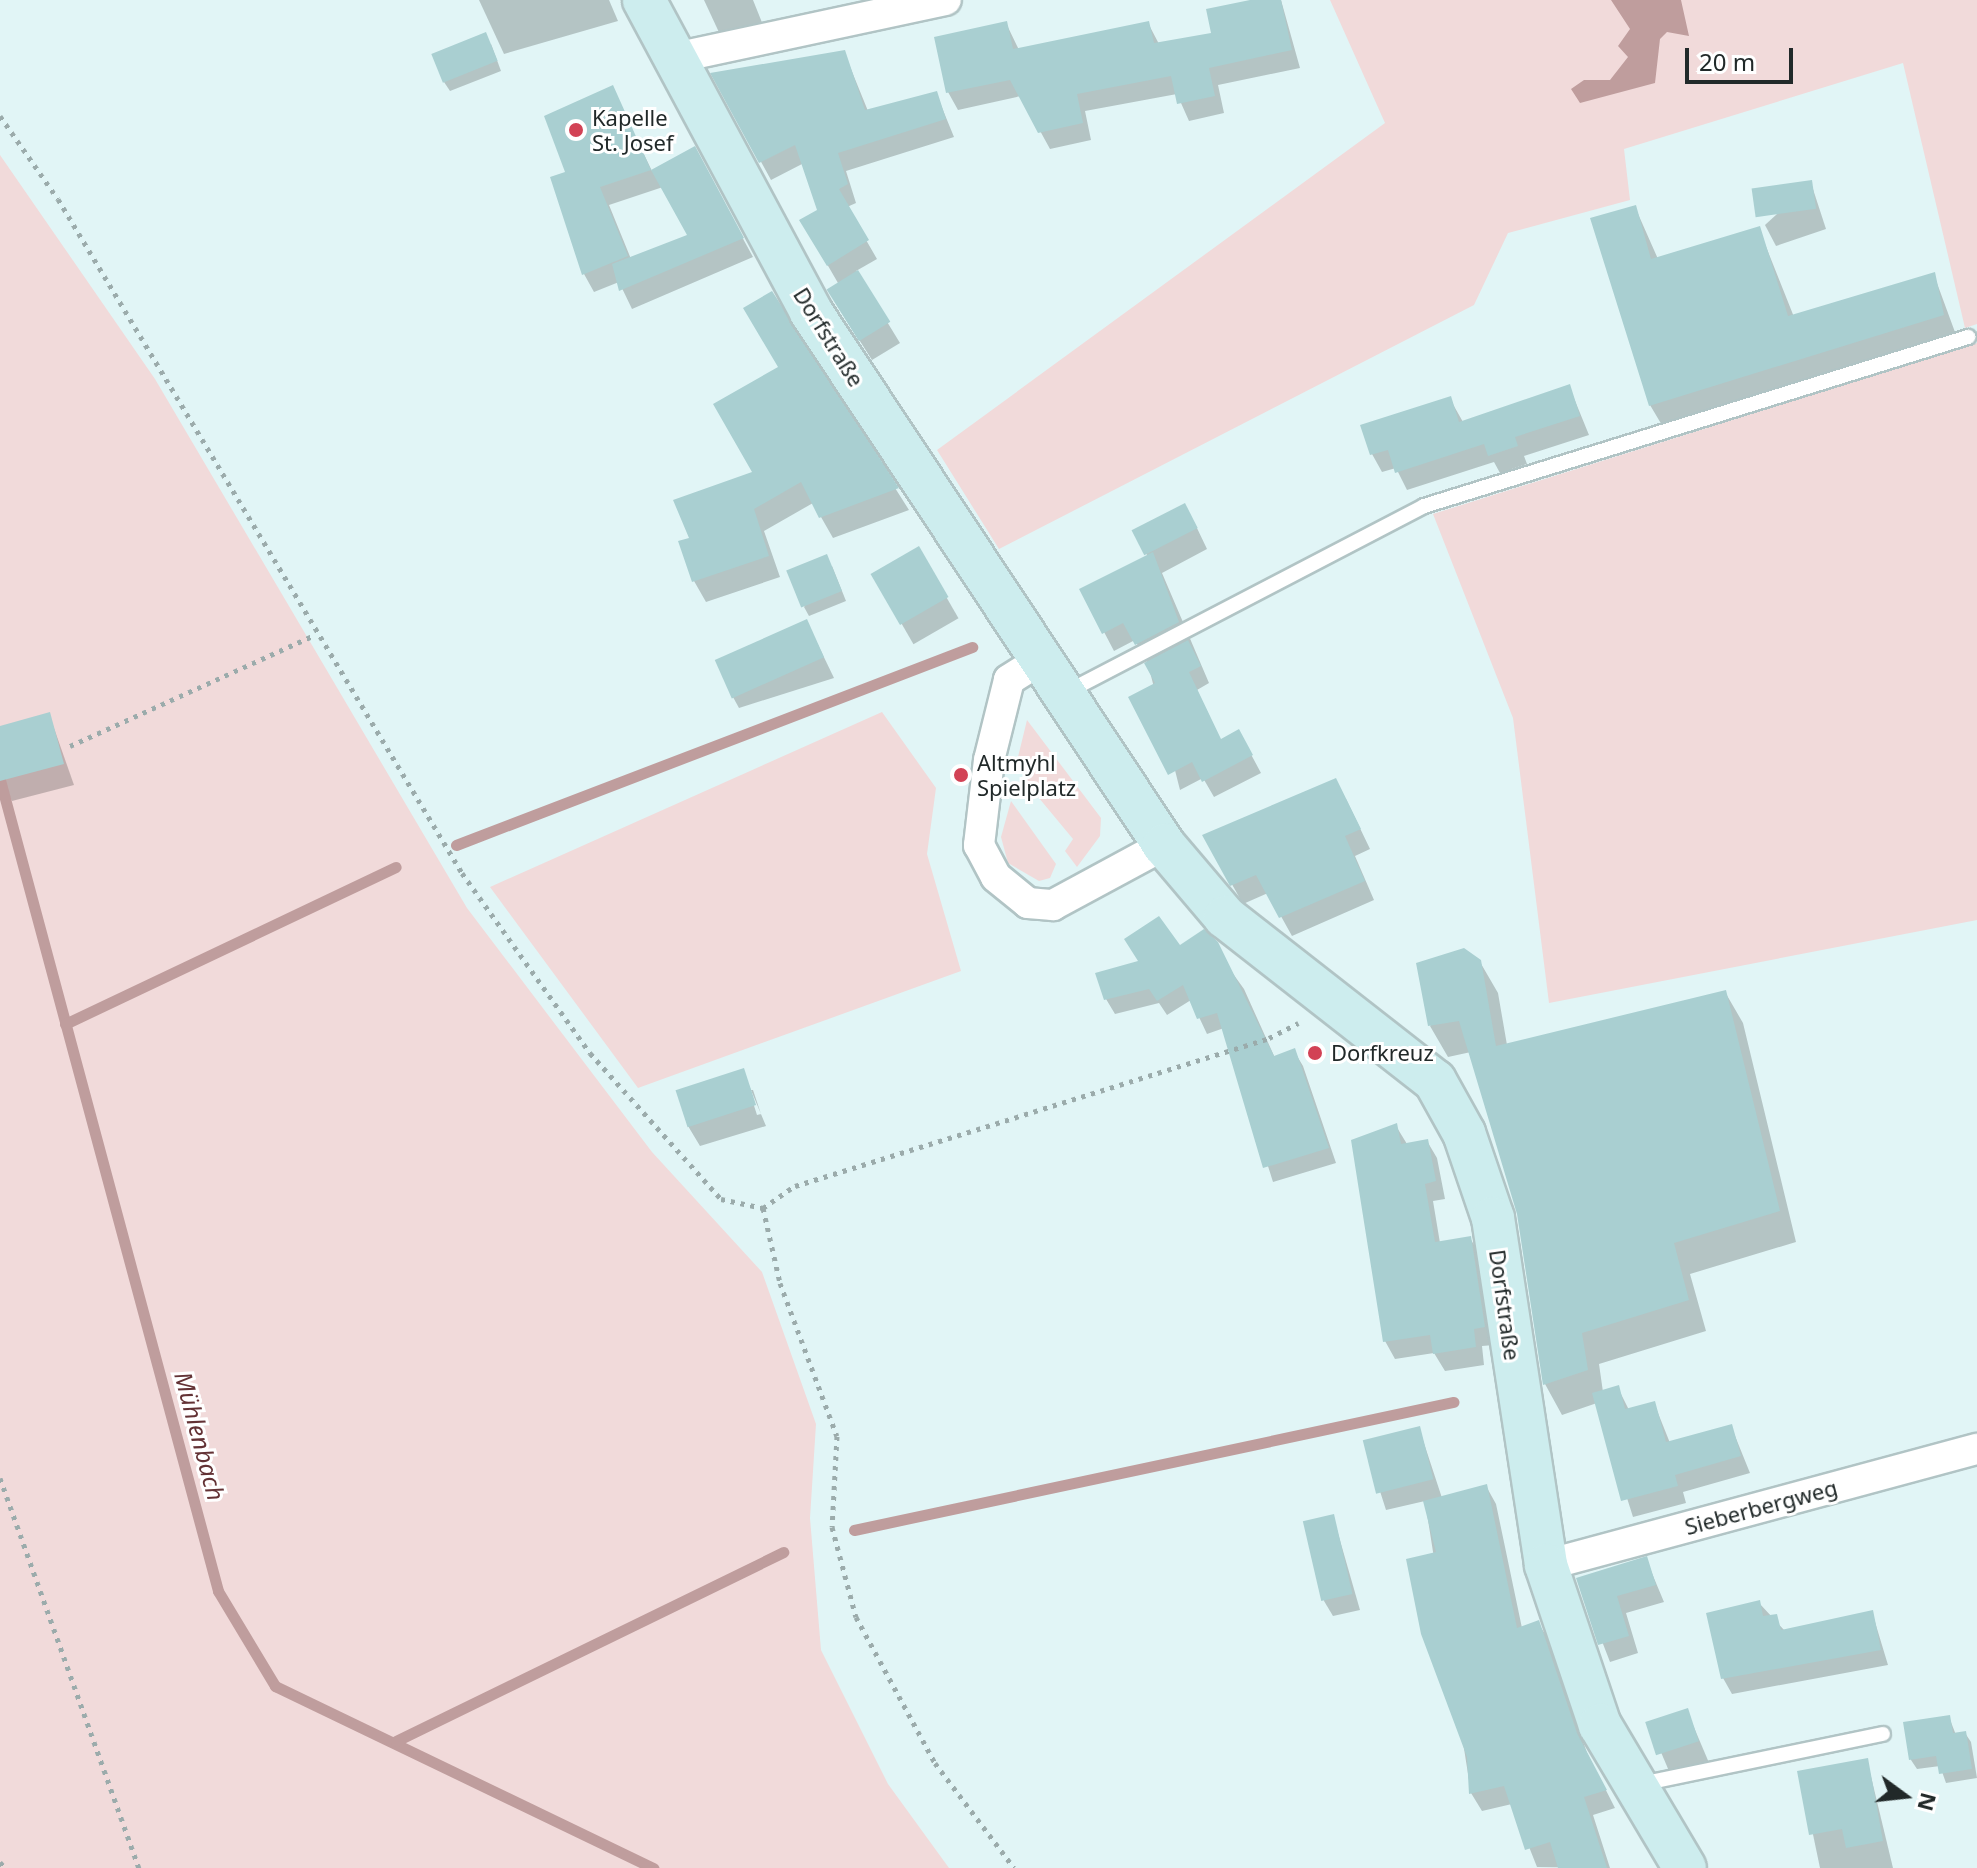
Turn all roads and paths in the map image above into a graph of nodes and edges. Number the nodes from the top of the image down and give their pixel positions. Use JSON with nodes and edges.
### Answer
{"nodes":[{"id":1,"x":644,"y":0,"type":"edge"},
{"id":2,"x":946,"y":0,"type":"edge"},
{"id":3,"x":670,"y":59,"type":"junction"},
{"id":4,"x":0,"y":116,"type":"edge"},
{"id":5,"x":1968,"y":337,"type":"dead end"},
{"id":6,"x":315,"y":635,"type":"junction"},
{"id":7,"x":1042,"y":659,"type":"junction"},
{"id":8,"x":1063,"y":694,"type":"junction"},
{"id":9,"x":70,"y":746,"type":"dead end"},
{"id":10,"x":1164,"y":845,"type":"junction"},
{"id":11,"x":1325,"y":999,"type":"junction"},
{"id":12,"x":763,"y":1208,"type":"junction"},
{"id":13,"x":1977,"y":1449,"type":"edge"},
{"id":14,"x":0,"y":1478,"type":"edge"},
{"id":15,"x":1546,"y":1565,"type":"junction"},
{"id":16,"x":1883,"y":1734,"type":"dead end"},
{"id":17,"x":1636,"y":1785,"type":"junction"},
{"id":18,"x":0,"y":1862,"type":"edge"},
{"id":19,"x":5,"y":1868,"type":"edge"},
{"id":20,"x":139,"y":1868,"type":"edge"},
{"id":21,"x":1014,"y":1868,"type":"edge"},
{"id":22,"x":1685,"y":1868,"type":"edge"}],
"edges":[{"from":1,"to":3,"type":"main road","name":"Dorfstraße"},
{"from":2,"to":3,"type":"street"},
{"from":3,"to":7,"type":"main road","name":"Dorfstraße"},
{"from":4,"to":6,"type":"path"},
{"from":5,"to":8,"type":"lane"},
{"from":6,"to":9,"type":"path"},
{"from":6,"to":12,"type":"path"},
{"from":7,"to":8,"type":"main road","name":"Dorfstraße"},
{"from":7,"to":10,"type":"street"},
{"from":8,"to":10,"type":"main road","name":"Dorfstraße"},
{"from":10,"to":11,"type":"main road","name":"Dorfstraße"},
{"from":11,"to":12,"type":"path"},
{"from":11,"to":15,"type":"main road","name":"Dorfstraße"},
{"from":12,"to":21,"type":"path"},
{"from":13,"to":15,"type":"street","name":"Sieberbergweg"},
{"from":14,"to":20,"type":"path"},
{"from":15,"to":17,"type":"main road","name":"Dorfstraße"},
{"from":16,"to":17,"type":"lane"},
{"from":17,"to":22,"type":"main road","name":"Dorfstraße"},
{"from":18,"to":19,"type":"path"}]}
